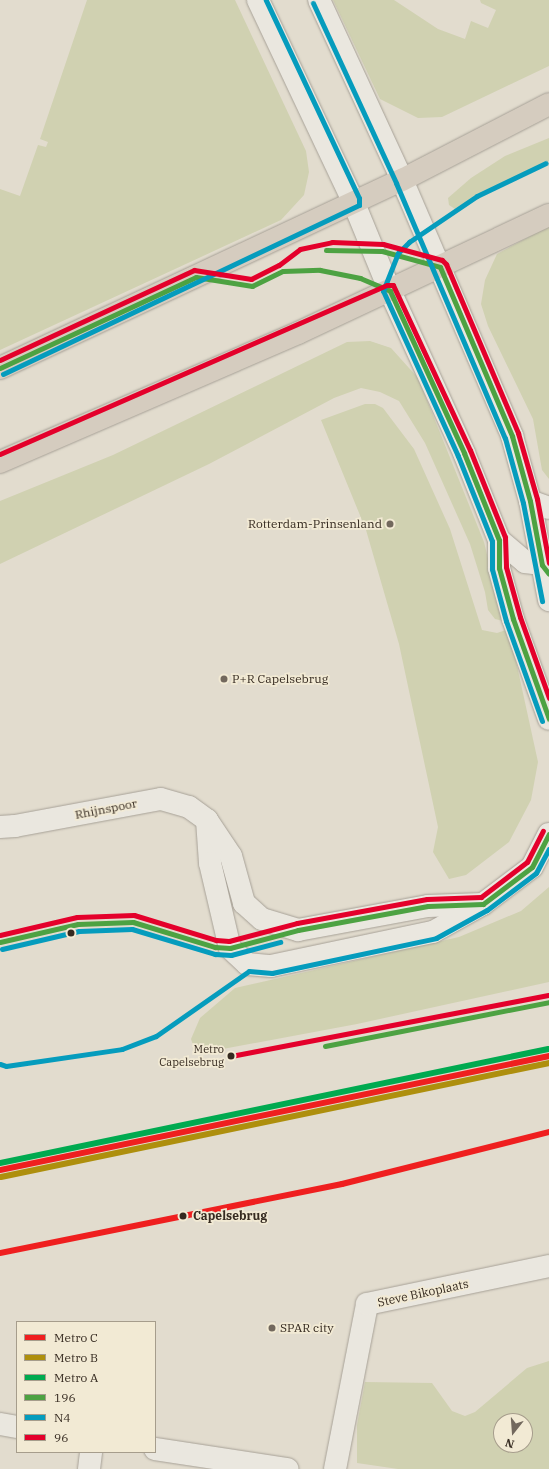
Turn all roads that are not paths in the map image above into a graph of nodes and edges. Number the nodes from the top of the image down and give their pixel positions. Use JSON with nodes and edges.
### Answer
{"nodes":[{"id":1,"x":258,"y":0,"type":"edge"},
{"id":2,"x":319,"y":0,"type":"edge"},
{"id":3,"x":549,"y":104,"type":"edge"},
{"id":4,"x":402,"y":180,"type":"junction"},
{"id":5,"x":353,"y":201,"type":"junction"},
{"id":6,"x":549,"y":215,"type":"edge"},
{"id":7,"x":440,"y":267,"type":"junction"},
{"id":8,"x":390,"y":291,"type":"junction"},
{"id":9,"x":0,"y":368,"type":"edge"},
{"id":10,"x":0,"y":462,"type":"edge"},
{"id":11,"x":539,"y":504,"type":"edge"},
{"id":12,"x":499,"y":540,"type":"junction"},
{"id":13,"x":545,"y":565,"type":"edge"},
{"id":14,"x":549,"y":600,"type":"edge"},
{"id":15,"x":549,"y":720,"type":"edge"},
{"id":16,"x":207,"y":820,"type":"junction"},
{"id":17,"x":0,"y":827,"type":"edge"},
{"id":18,"x":549,"y":834,"type":"edge"},
{"id":19,"x":483,"y":904,"type":"junction"},
{"id":20,"x":549,"y":1266,"type":"edge"},
{"id":21,"x":0,"y":1424,"type":"edge"},
{"id":22,"x":16,"y":1427,"type":"edge"},
{"id":23,"x":156,"y":1449,"type":"edge"},
{"id":24,"x":91,"y":1453,"type":"edge"},
{"id":25,"x":89,"y":1469,"type":"edge"},
{"id":26,"x":288,"y":1469,"type":"edge"},
{"id":27,"x":335,"y":1469,"type":"edge"}],
"edges":[{"from":1,"to":5,"type":"street"},
{"from":2,"to":4,"type":"street"},
{"from":3,"to":4,"type":"highway"},
{"from":4,"to":5,"type":"highway"},
{"from":4,"to":7,"type":"street"},
{"from":5,"to":8,"type":"street"},
{"from":5,"to":9,"type":"highway"},
{"from":6,"to":7,"type":"highway"},
{"from":7,"to":8,"type":"highway"},
{"from":7,"to":11,"type":"street"},
{"from":8,"to":10,"type":"highway"},
{"from":8,"to":12,"type":"street"},
{"from":11,"to":13,"type":"street"},
{"from":12,"to":13,"type":"street"},
{"from":12,"to":15,"type":"street"},
{"from":13,"to":14,"type":"street"},
{"from":16,"to":17,"type":"street","name":"Rhijnspoor"},
{"from":16,"to":19,"type":"street","name":"Rhijnspoor"},
{"from":16,"to":19,"type":"street"},
{"from":18,"to":19,"type":"street"},
{"from":20,"to":27,"type":"street","name":"Steve Bikoplaats"},
{"from":21,"to":22,"type":"street"},
{"from":23,"to":26,"type":"street"},
{"from":24,"to":25,"type":"street"}]}
